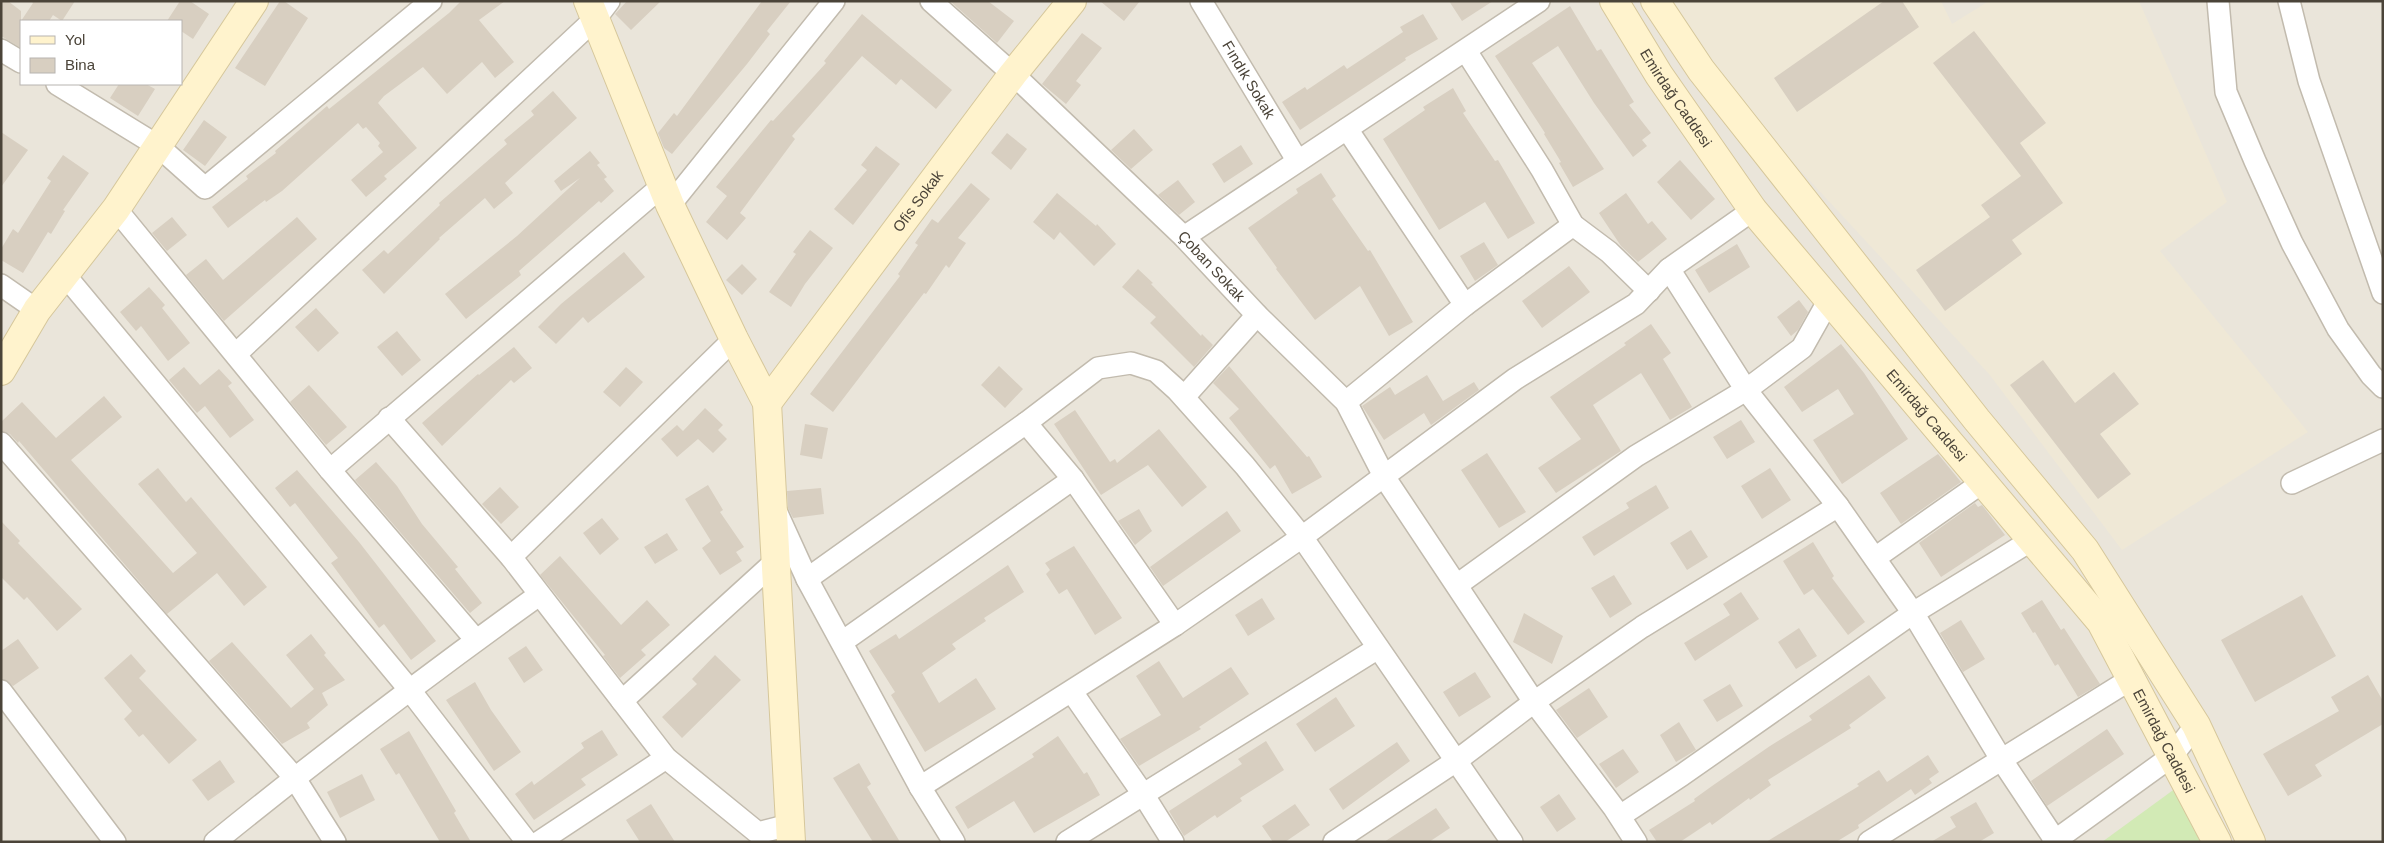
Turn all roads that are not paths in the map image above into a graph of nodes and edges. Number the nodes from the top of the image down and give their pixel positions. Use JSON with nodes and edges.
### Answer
{"nodes":[{"id":1,"x":254,"y":1,"type":"edge"},
{"id":2,"x":431,"y":1,"type":"edge"},
{"id":3,"x":834,"y":1,"type":"edge"},
{"id":4,"x":931,"y":1,"type":"edge"},
{"id":5,"x":1072,"y":1,"type":"edge"},
{"id":6,"x":1201,"y":1,"type":"edge"},
{"id":7,"x":1540,"y":1,"type":"edge"},
{"id":8,"x":1614,"y":1,"type":"edge"},
{"id":9,"x":1656,"y":1,"type":"edge"},
{"id":10,"x":2218,"y":1,"type":"edge"},
{"id":11,"x":2289,"y":1,"type":"edge"},
{"id":12,"x":598,"y":7,"type":"edge"},
{"id":13,"x":1,"y":50,"type":"edge"},
{"id":14,"x":1466,"y":51,"type":"junction"},
{"id":15,"x":20,"y":61,"type":"edge"},
{"id":16,"x":1014,"y":74,"type":"junction"},
{"id":17,"x":59,"y":85,"type":"edge"},
{"id":18,"x":1347,"y":129,"type":"junction"},
{"id":19,"x":158,"y":146,"type":"junction"},
{"id":20,"x":1297,"y":160,"type":"junction"},
{"id":21,"x":666,"y":195,"type":"junction"},
{"id":22,"x":116,"y":209,"type":"junction"},
{"id":23,"x":1753,"y":210,"type":"junction"},
{"id":24,"x":1573,"y":225,"type":"junction"},
{"id":25,"x":1184,"y":237,"type":"junction"},
{"id":26,"x":1669,"y":269,"type":"junction"},
{"id":27,"x":64,"y":274,"type":"junction"},
{"id":28,"x":1,"y":285,"type":"edge"},
{"id":29,"x":1648,"y":290,"type":"junction"},
{"id":30,"x":2383,"y":293,"type":"edge"},
{"id":31,"x":1829,"y":300,"type":"junction"},
{"id":32,"x":1465,"y":305,"type":"junction"},
{"id":33,"x":37,"y":310,"type":"junction"},
{"id":34,"x":1257,"y":315,"type":"junction"},
{"id":35,"x":734,"y":339,"type":"junction"},
{"id":36,"x":236,"y":354,"type":"junction"},
{"id":37,"x":1,"y":371,"type":"edge"},
{"id":38,"x":2383,"y":387,"type":"edge"},
{"id":39,"x":1746,"y":390,"type":"junction"},
{"id":40,"x":1184,"y":397,"type":"junction"},
{"id":41,"x":1346,"y":402,"type":"junction"},
{"id":42,"x":767,"y":403,"type":"junction"},
{"id":43,"x":389,"y":418,"type":"junction"},
{"id":44,"x":1026,"y":423,"type":"junction"},
{"id":45,"x":2383,"y":440,"type":"edge"},
{"id":46,"x":1,"y":443,"type":"edge"},
{"id":47,"x":330,"y":470,"type":"junction"},
{"id":48,"x":1385,"y":478,"type":"junction"},
{"id":49,"x":1073,"y":479,"type":"junction"},
{"id":50,"x":1983,"y":482,"type":"junction"},
{"id":51,"x":2292,"y":483,"type":"dead end"},
{"id":52,"x":1838,"y":506,"type":"junction"},
{"id":53,"x":774,"y":507,"type":"junction"},
{"id":54,"x":1302,"y":537,"type":"junction"},
{"id":55,"x":2032,"y":540,"type":"junction"},
{"id":56,"x":511,"y":557,"type":"junction"},
{"id":57,"x":1875,"y":558,"type":"junction"},
{"id":58,"x":777,"y":560,"type":"junction"},
{"id":59,"x":807,"y":579,"type":"junction"},
{"id":60,"x":1457,"y":585,"type":"junction"},
{"id":61,"x":539,"y":595,"type":"junction"},
{"id":62,"x":1913,"y":613,"type":"junction"},
{"id":63,"x":1175,"y":625,"type":"junction"},
{"id":64,"x":476,"y":640,"type":"junction"},
{"id":65,"x":842,"y":642,"type":"junction"},
{"id":66,"x":1378,"y":648,"type":"junction"},
{"id":67,"x":2132,"y":679,"type":"junction"},
{"id":68,"x":409,"y":689,"type":"junction"},
{"id":69,"x":1,"y":691,"type":"edge"},
{"id":70,"x":1072,"y":692,"type":"junction"},
{"id":71,"x":622,"y":701,"type":"junction"},
{"id":72,"x":1534,"y":702,"type":"junction"},
{"id":73,"x":2196,"y":725,"type":"junction"},
{"id":74,"x":2172,"y":756,"type":"junction"},
{"id":75,"x":666,"y":758,"type":"junction"},
{"id":76,"x":2001,"y":760,"type":"junction"},
{"id":77,"x":1456,"y":761,"type":"junction"},
{"id":78,"x":294,"y":778,"type":"junction"},
{"id":79,"x":920,"y":787,"type":"junction"},
{"id":80,"x":1143,"y":794,"type":"junction"},
{"id":81,"x":1620,"y":816,"type":"junction"},
{"id":82,"x":790,"y":833,"type":"edge"},
{"id":83,"x":1340,"y":840,"type":"edge"},
{"id":84,"x":2054,"y":841,"type":"edge"},
{"id":85,"x":115,"y":842,"type":"edge"},
{"id":86,"x":215,"y":842,"type":"edge"},
{"id":87,"x":335,"y":842,"type":"edge"},
{"id":88,"x":527,"y":842,"type":"edge"},
{"id":89,"x":538,"y":842,"type":"edge"},
{"id":90,"x":954,"y":842,"type":"edge"},
{"id":91,"x":1067,"y":842,"type":"edge"},
{"id":92,"x":1173,"y":842,"type":"edge"},
{"id":93,"x":1512,"y":842,"type":"edge"},
{"id":94,"x":1636,"y":842,"type":"edge"},
{"id":95,"x":1868,"y":842,"type":"edge"},
{"id":96,"x":2217,"y":842,"type":"edge"},
{"id":97,"x":2251,"y":842,"type":"edge"}],
"edges":[{"from":1,"to":19,"type":"main road"},
{"from":2,"to":19,"type":"street"},
{"from":3,"to":21,"type":"street"},
{"from":4,"to":16,"type":"street","name":"Çoban Sokak"},
{"from":5,"to":16,"type":"main road","name":"Ofis Sokak"},
{"from":6,"to":20,"type":"street","name":"Fındık Sokak"},
{"from":7,"to":14,"type":"street"},
{"from":8,"to":23,"type":"main road","name":"Emirdağ Caddesi"},
{"from":9,"to":73,"type":"main road","name":"Emirdağ Caddesi"},
{"from":10,"to":38,"type":"street"},
{"from":11,"to":30,"type":"street"},
{"from":12,"to":21,"type":"main road"},
{"from":12,"to":36,"type":"street"},
{"from":13,"to":15,"type":"street"},
{"from":14,"to":18,"type":"street"},
{"from":14,"to":24,"type":"street"},
{"from":16,"to":25,"type":"street","name":"Çoban Sokak"},
{"from":16,"to":42,"type":"main road","name":"Ofis Sokak"},
{"from":17,"to":19,"type":"street"},
{"from":18,"to":20,"type":"street"},
{"from":18,"to":32,"type":"street"},
{"from":19,"to":22,"type":"main road"},
{"from":20,"to":25,"type":"street"},
{"from":21,"to":35,"type":"main road"},
{"from":21,"to":43,"type":"street"},
{"from":22,"to":27,"type":"main road"},
{"from":22,"to":36,"type":"street"},
{"from":23,"to":26,"type":"street"},
{"from":23,"to":31,"type":"main road","name":"Emirdağ Caddesi"},
{"from":24,"to":29,"type":"street"},
{"from":24,"to":32,"type":"street"},
{"from":25,"to":34,"type":"street","name":"Çoban Sokak"},
{"from":26,"to":29,"type":"street"},
{"from":26,"to":39,"type":"street"},
{"from":27,"to":33,"type":"main road"},
{"from":27,"to":68,"type":"street"},
{"from":28,"to":33,"type":"street"},
{"from":29,"to":48,"type":"street"},
{"from":31,"to":39,"type":"street"},
{"from":31,"to":50,"type":"main road","name":"Emirdağ Caddesi"},
{"from":32,"to":41,"type":"street"},
{"from":33,"to":37,"type":"main road"},
{"from":34,"to":40,"type":"street"},
{"from":34,"to":41,"type":"street","name":"Çoban Sokak"},
{"from":35,"to":42,"type":"main road"},
{"from":35,"to":56,"type":"street"},
{"from":36,"to":47,"type":"street"},
{"from":39,"to":52,"type":"street"},
{"from":39,"to":60,"type":"street"},
{"from":40,"to":44,"type":"street"},
{"from":40,"to":54,"type":"street"},
{"from":41,"to":48,"type":"street","name":"Çoban Sokak"},
{"from":42,"to":53,"type":"main road"},
{"from":43,"to":47,"type":"street"},
{"from":43,"to":56,"type":"street"},
{"from":44,"to":49,"type":"street"},
{"from":44,"to":59,"type":"street"},
{"from":45,"to":51,"type":"street"},
{"from":46,"to":78,"type":"street"},
{"from":47,"to":64,"type":"street"},
{"from":48,"to":54,"type":"street"},
{"from":48,"to":60,"type":"street","name":"Çoban Sokak"},
{"from":49,"to":63,"type":"street"},
{"from":49,"to":65,"type":"street"},
{"from":50,"to":55,"type":"main road","name":"Emirdağ Caddesi"},
{"from":50,"to":57,"type":"street"},
{"from":52,"to":57,"type":"street"},
{"from":52,"to":72,"type":"street"},
{"from":53,"to":58,"type":"main road"},
{"from":53,"to":59,"type":"street"},
{"from":54,"to":63,"type":"street"},
{"from":54,"to":66,"type":"street"},
{"from":55,"to":62,"type":"street"},
{"from":55,"to":67,"type":"main road","name":"Emirdağ Caddesi"},
{"from":56,"to":61,"type":"street"},
{"from":57,"to":62,"type":"street"},
{"from":58,"to":71,"type":"street"},
{"from":58,"to":82,"type":"main road"},
{"from":59,"to":65,"type":"street"},
{"from":60,"to":72,"type":"street","name":"Çoban Sokak"},
{"from":61,"to":64,"type":"street"},
{"from":61,"to":71,"type":"street"},
{"from":62,"to":76,"type":"street"},
{"from":62,"to":81,"type":"street"},
{"from":63,"to":70,"type":"street"},
{"from":64,"to":68,"type":"street"},
{"from":65,"to":79,"type":"street"},
{"from":66,"to":77,"type":"street"},
{"from":66,"to":80,"type":"street"},
{"from":67,"to":74,"type":"main road","name":"Emirdağ Caddesi"},
{"from":67,"to":76,"type":"street"},
{"from":68,"to":78,"type":"street"},
{"from":68,"to":88,"type":"street"},
{"from":69,"to":85,"type":"street"},
{"from":70,"to":79,"type":"street"},
{"from":70,"to":80,"type":"street"},
{"from":71,"to":75,"type":"street"},
{"from":72,"to":77,"type":"street"},
{"from":72,"to":81,"type":"street","name":"Çoban Sokak"},
{"from":73,"to":74,"type":"street"},
{"from":73,"to":97,"type":"main road","name":"Emirdağ Caddesi"},
{"from":74,"to":84,"type":"street"},
{"from":74,"to":96,"type":"main road","name":"Emirdağ Caddesi"},
{"from":75,"to":82,"type":"street"},
{"from":75,"to":89,"type":"street"},
{"from":76,"to":84,"type":"street"},
{"from":76,"to":95,"type":"street"},
{"from":77,"to":83,"type":"street"},
{"from":77,"to":93,"type":"street"},
{"from":78,"to":86,"type":"street"},
{"from":78,"to":87,"type":"street"},
{"from":79,"to":90,"type":"street"},
{"from":80,"to":91,"type":"street"},
{"from":80,"to":92,"type":"street"},
{"from":81,"to":94,"type":"street","name":"Çoban Sokak"}]}
